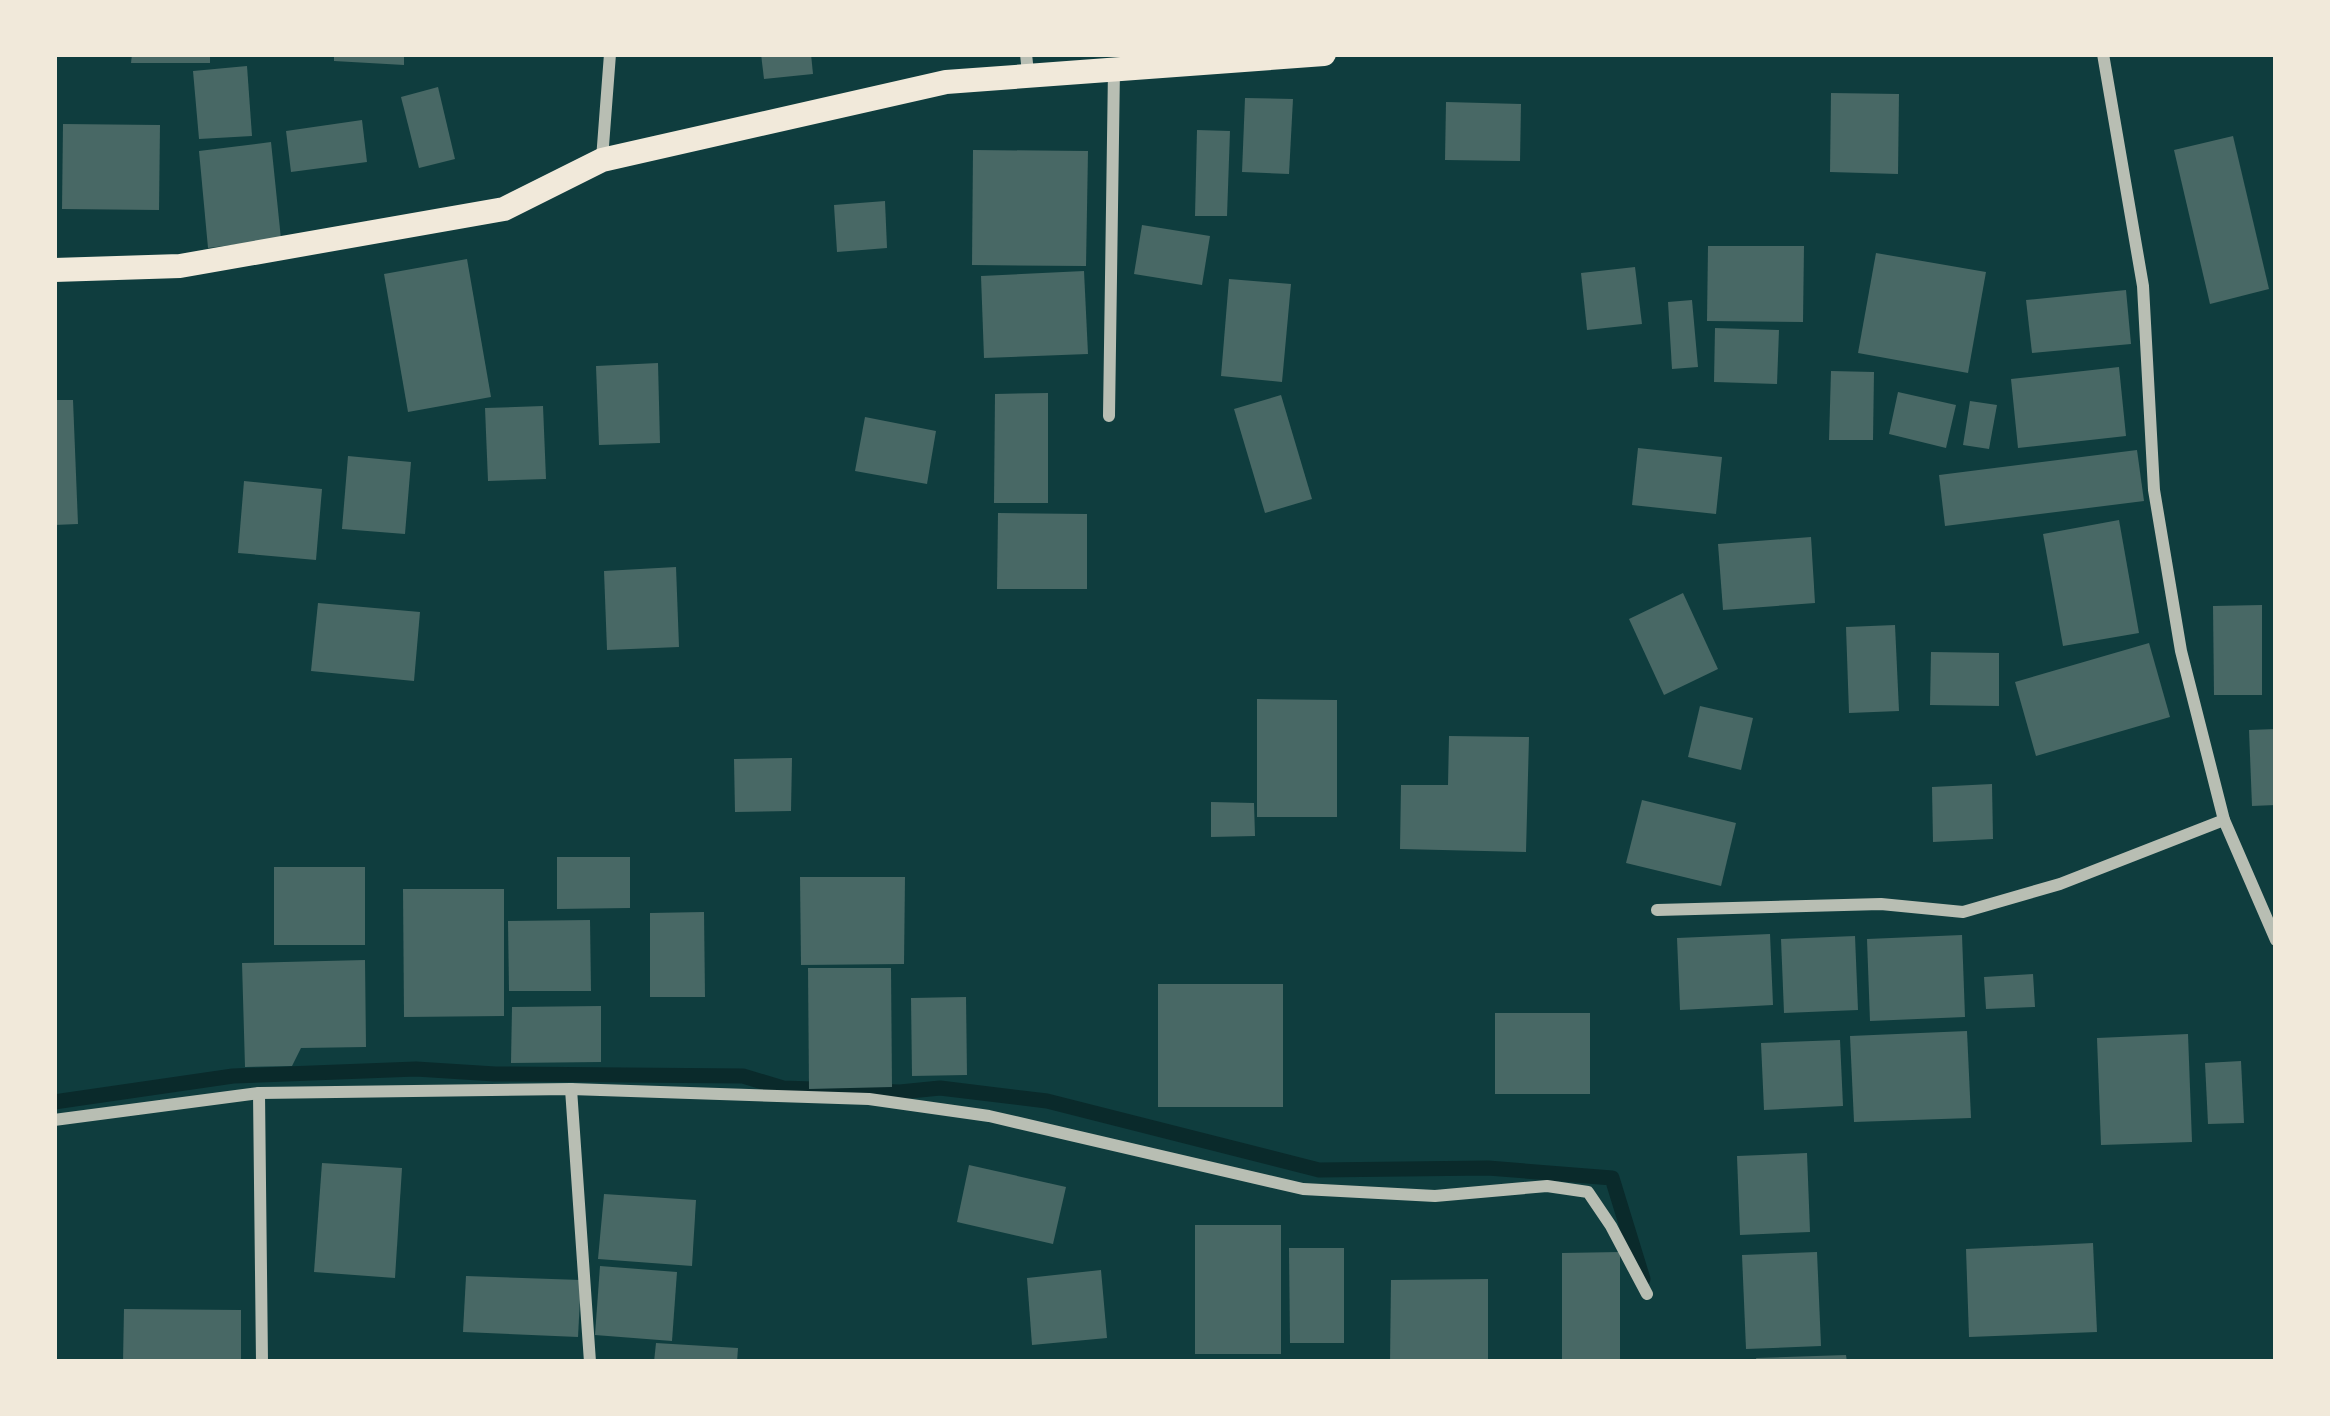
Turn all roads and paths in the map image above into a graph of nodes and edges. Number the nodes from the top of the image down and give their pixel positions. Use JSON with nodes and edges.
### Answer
{"nodes":[{"id":1,"x":610,"y":54,"type":"edge"},
{"id":2,"x":1324,"y":54,"type":"edge"},
{"id":3,"x":2103,"y":54,"type":"edge"},
{"id":4,"x":1027,"y":63,"type":"edge"},
{"id":5,"x":1114,"y":68,"type":"junction"},
{"id":6,"x":602,"y":160,"type":"junction"},
{"id":7,"x":54,"y":269,"type":"edge"},
{"id":8,"x":1108,"y":416,"type":"dead end"},
{"id":9,"x":2224,"y":820,"type":"junction"},
{"id":10,"x":1657,"y":910,"type":"dead end"},
{"id":11,"x":2276,"y":940,"type":"edge"},
{"id":12,"x":571,"y":1089,"type":"junction"},
{"id":13,"x":259,"y":1093,"type":"junction"},
{"id":14,"x":54,"y":1120,"type":"edge"},
{"id":15,"x":1647,"y":1294,"type":"dead end"},
{"id":16,"x":262,"y":1362,"type":"edge"},
{"id":17,"x":590,"y":1362,"type":"edge"}],
"edges":[{"from":1,"to":6,"type":"street"},
{"from":2,"to":5,"type":"main road"},
{"from":3,"to":9,"type":"street"},
{"from":4,"to":5,"type":"main road"},
{"from":4,"to":6,"type":"main road"},
{"from":5,"to":8,"type":"street"},
{"from":6,"to":7,"type":"main road"},
{"from":9,"to":10,"type":"street"},
{"from":9,"to":11,"type":"street"},
{"from":12,"to":13,"type":"street"},
{"from":12,"to":15,"type":"street"},
{"from":12,"to":17,"type":"street"},
{"from":13,"to":14,"type":"street"},
{"from":13,"to":16,"type":"street"}]}
